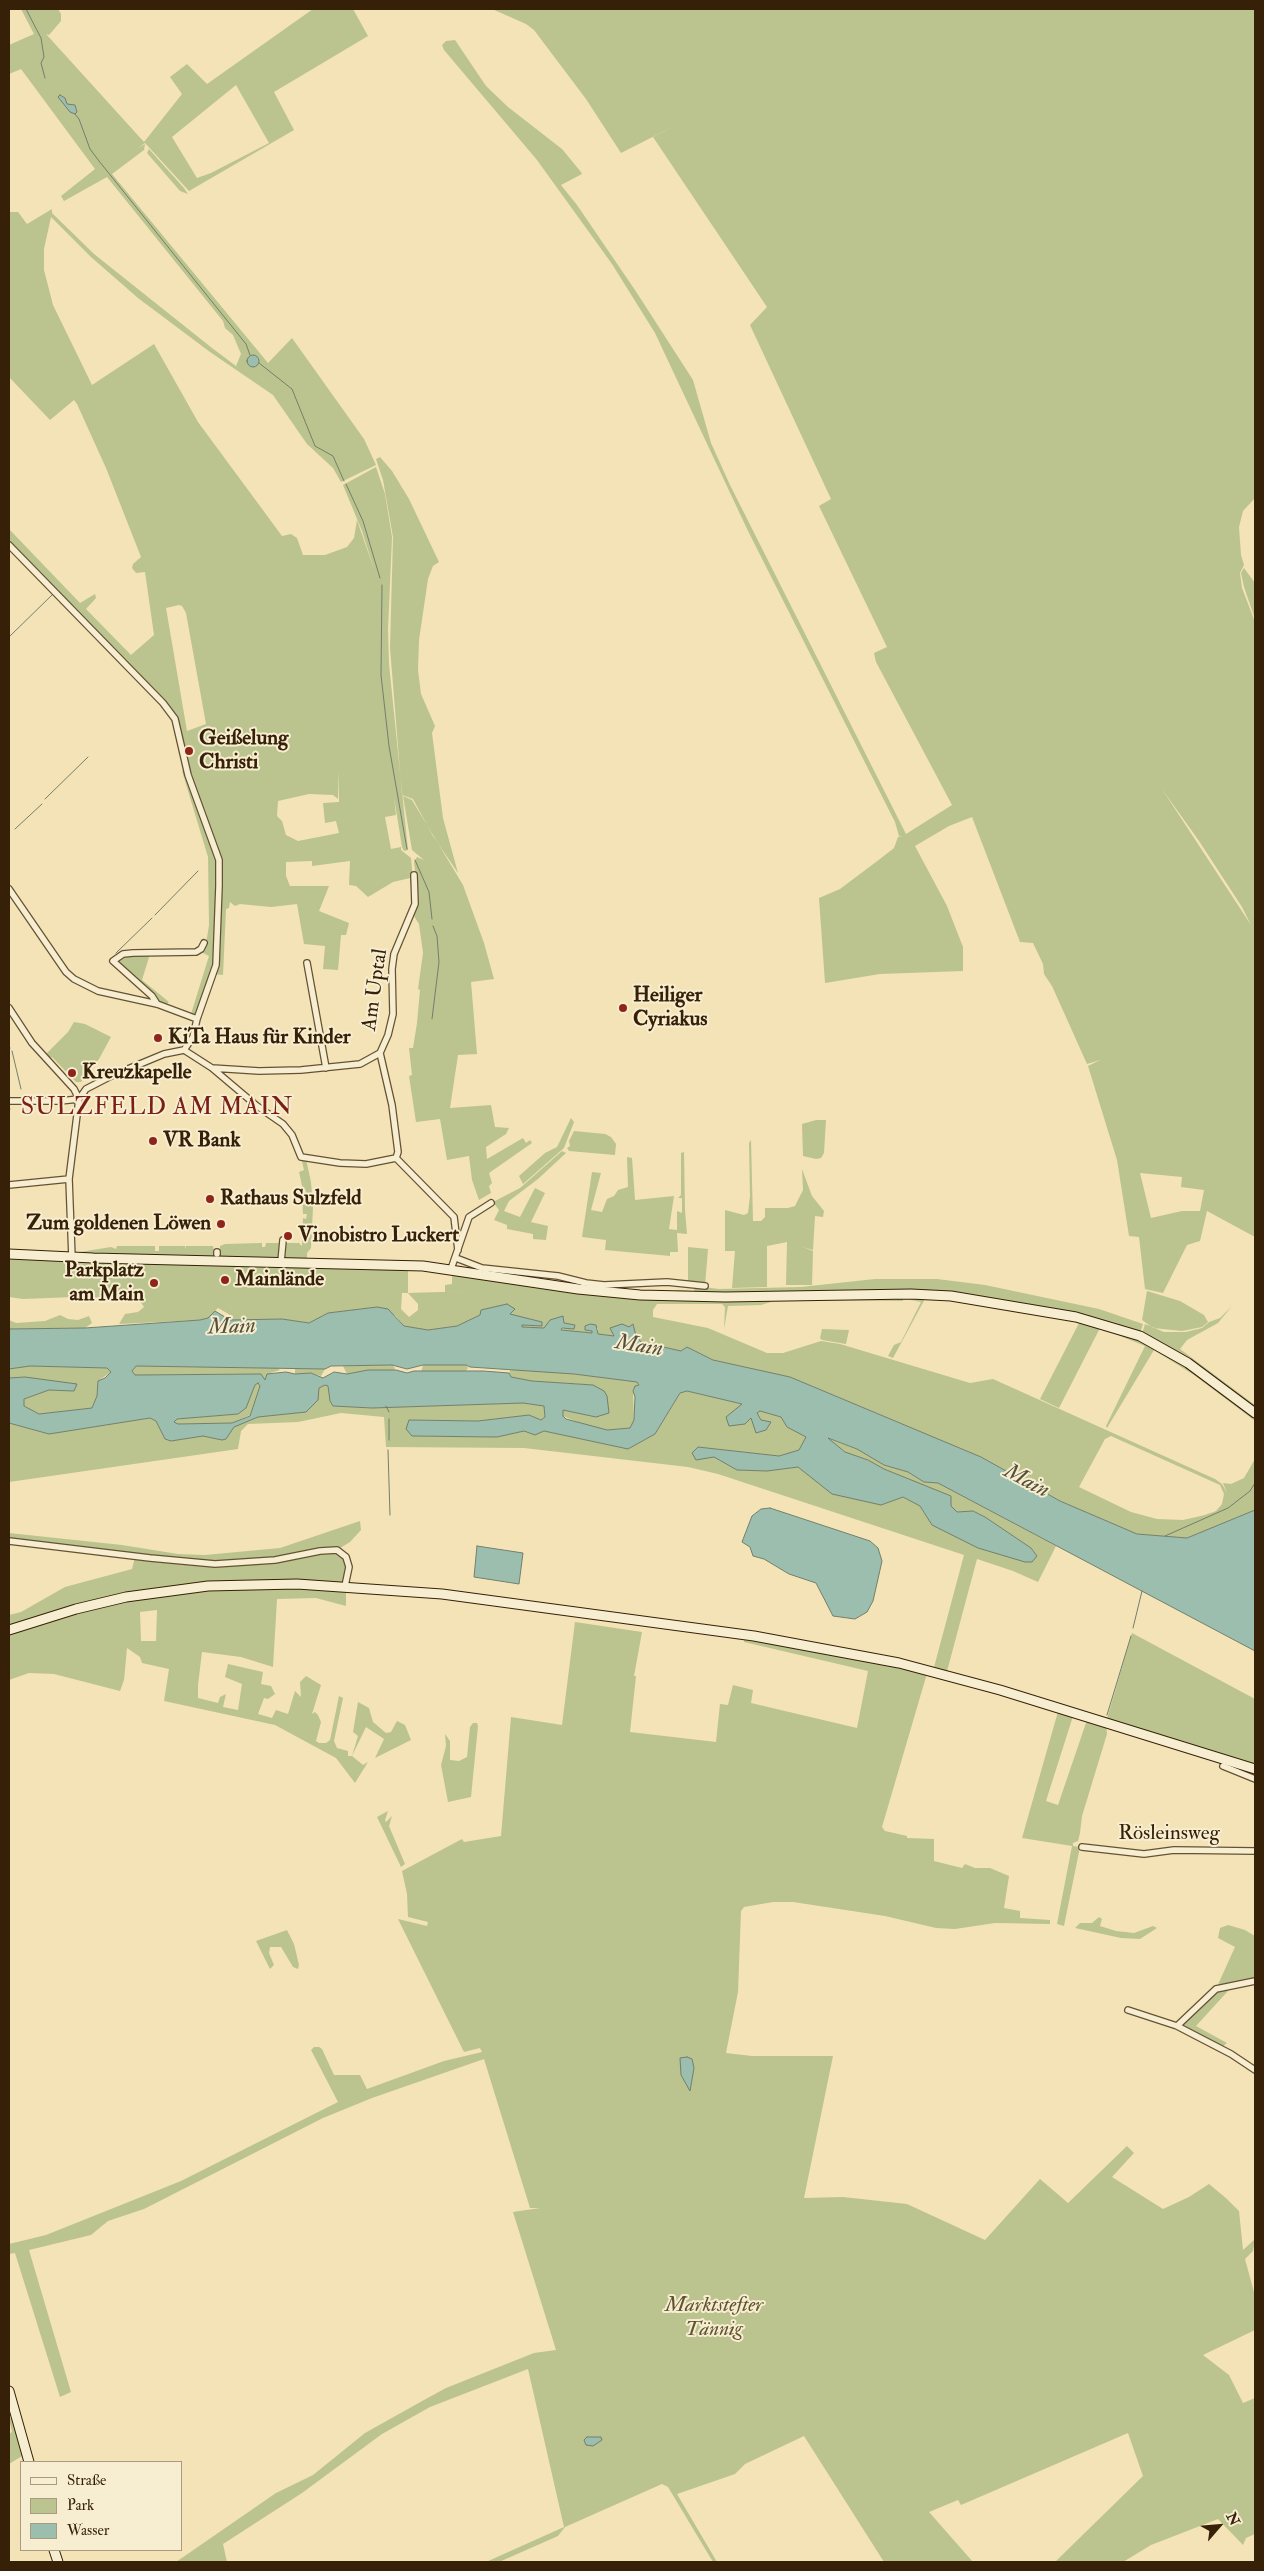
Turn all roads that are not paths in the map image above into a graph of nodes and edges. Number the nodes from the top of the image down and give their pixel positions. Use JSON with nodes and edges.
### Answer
{"nodes":[{"id":1,"x":9,"y":545,"type":"edge"},
{"id":2,"x":414,"y":876,"type":"dead end"},
{"id":3,"x":9,"y":889,"type":"edge"},
{"id":4,"x":204,"y":943,"type":"dead end"},
{"id":5,"x":307,"y":964,"type":"dead end"},
{"id":6,"x":157,"y":1004,"type":"junction"},
{"id":7,"x":9,"y":1008,"type":"edge"},
{"id":8,"x":197,"y":1019,"type":"junction"},
{"id":9,"x":184,"y":1050,"type":"junction"},
{"id":10,"x":380,"y":1052,"type":"junction"},
{"id":11,"x":212,"y":1068,"type":"junction"},
{"id":12,"x":326,"y":1068,"type":"junction"},
{"id":13,"x":78,"y":1099,"type":"junction"},
{"id":14,"x":9,"y":1101,"type":"edge"},
{"id":15,"x":396,"y":1158,"type":"junction"},
{"id":16,"x":69,"y":1179,"type":"junction"},
{"id":17,"x":9,"y":1185,"type":"edge"},
{"id":18,"x":491,"y":1203,"type":"dead end"},
{"id":19,"x":283,"y":1240,"type":"dead end"},
{"id":20,"x":458,"y":1250,"type":"junction"},
{"id":21,"x":9,"y":1254,"type":"edge"},
{"id":22,"x":72,"y":1258,"type":"junction"},
{"id":23,"x":456,"y":1258,"type":"junction"},
{"id":24,"x":281,"y":1262,"type":"junction"},
{"id":25,"x":451,"y":1269,"type":"junction"},
{"id":26,"x":705,"y":1286,"type":"dead end"},
{"id":27,"x":1255,"y":1412,"type":"edge"},
{"id":28,"x":9,"y":1540,"type":"edge"},
{"id":29,"x":346,"y":1586,"type":"junction"},
{"id":30,"x":9,"y":1630,"type":"edge"},
{"id":31,"x":1223,"y":1766,"type":"dead end"},
{"id":32,"x":1255,"y":1769,"type":"edge"},
{"id":33,"x":1255,"y":1779,"type":"edge"},
{"id":34,"x":1082,"y":1847,"type":"dead end"},
{"id":35,"x":1255,"y":1851,"type":"edge"},
{"id":36,"x":1255,"y":1981,"type":"edge"},
{"id":37,"x":1128,"y":2010,"type":"dead end"},
{"id":38,"x":1176,"y":2026,"type":"junction"},
{"id":39,"x":1255,"y":2070,"type":"edge"},
{"id":40,"x":9,"y":2391,"type":"edge"},
{"id":41,"x":29,"y":2461,"type":"edge"}],
"edges":[{"from":1,"to":8,"type":"street"},
{"from":2,"to":10,"type":"street","name":"Am Uptal"},
{"from":3,"to":6,"type":"street"},
{"from":4,"to":6,"type":"street"},
{"from":5,"to":12,"type":"street"},
{"from":6,"to":8,"type":"street"},
{"from":7,"to":13,"type":"street"},
{"from":8,"to":9,"type":"street"},
{"from":9,"to":11,"type":"street"},
{"from":9,"to":13,"type":"street"},
{"from":10,"to":12,"type":"street"},
{"from":10,"to":15,"type":"street"},
{"from":11,"to":12,"type":"street"},
{"from":11,"to":15,"type":"street"},
{"from":13,"to":14,"type":"street"},
{"from":13,"to":16,"type":"street"},
{"from":15,"to":20,"type":"street"},
{"from":16,"to":17,"type":"street"},
{"from":16,"to":22,"type":"street"},
{"from":18,"to":20,"type":"street"},
{"from":19,"to":24,"type":"street"},
{"from":20,"to":23,"type":"street"},
{"from":21,"to":22,"type":"main road"},
{"from":22,"to":24,"type":"main road"},
{"from":23,"to":25,"type":"street"},
{"from":23,"to":26,"type":"street"},
{"from":24,"to":25,"type":"main road"},
{"from":25,"to":27,"type":"main road"},
{"from":28,"to":29,"type":"street"},
{"from":29,"to":30,"type":"main road"},
{"from":29,"to":32,"type":"main road"},
{"from":31,"to":33,"type":"street"},
{"from":34,"to":35,"type":"street","name":"Rösleinsweg"},
{"from":36,"to":38,"type":"street"},
{"from":37,"to":38,"type":"street"},
{"from":38,"to":39,"type":"street"},
{"from":40,"to":41,"type":"main road"}]}
